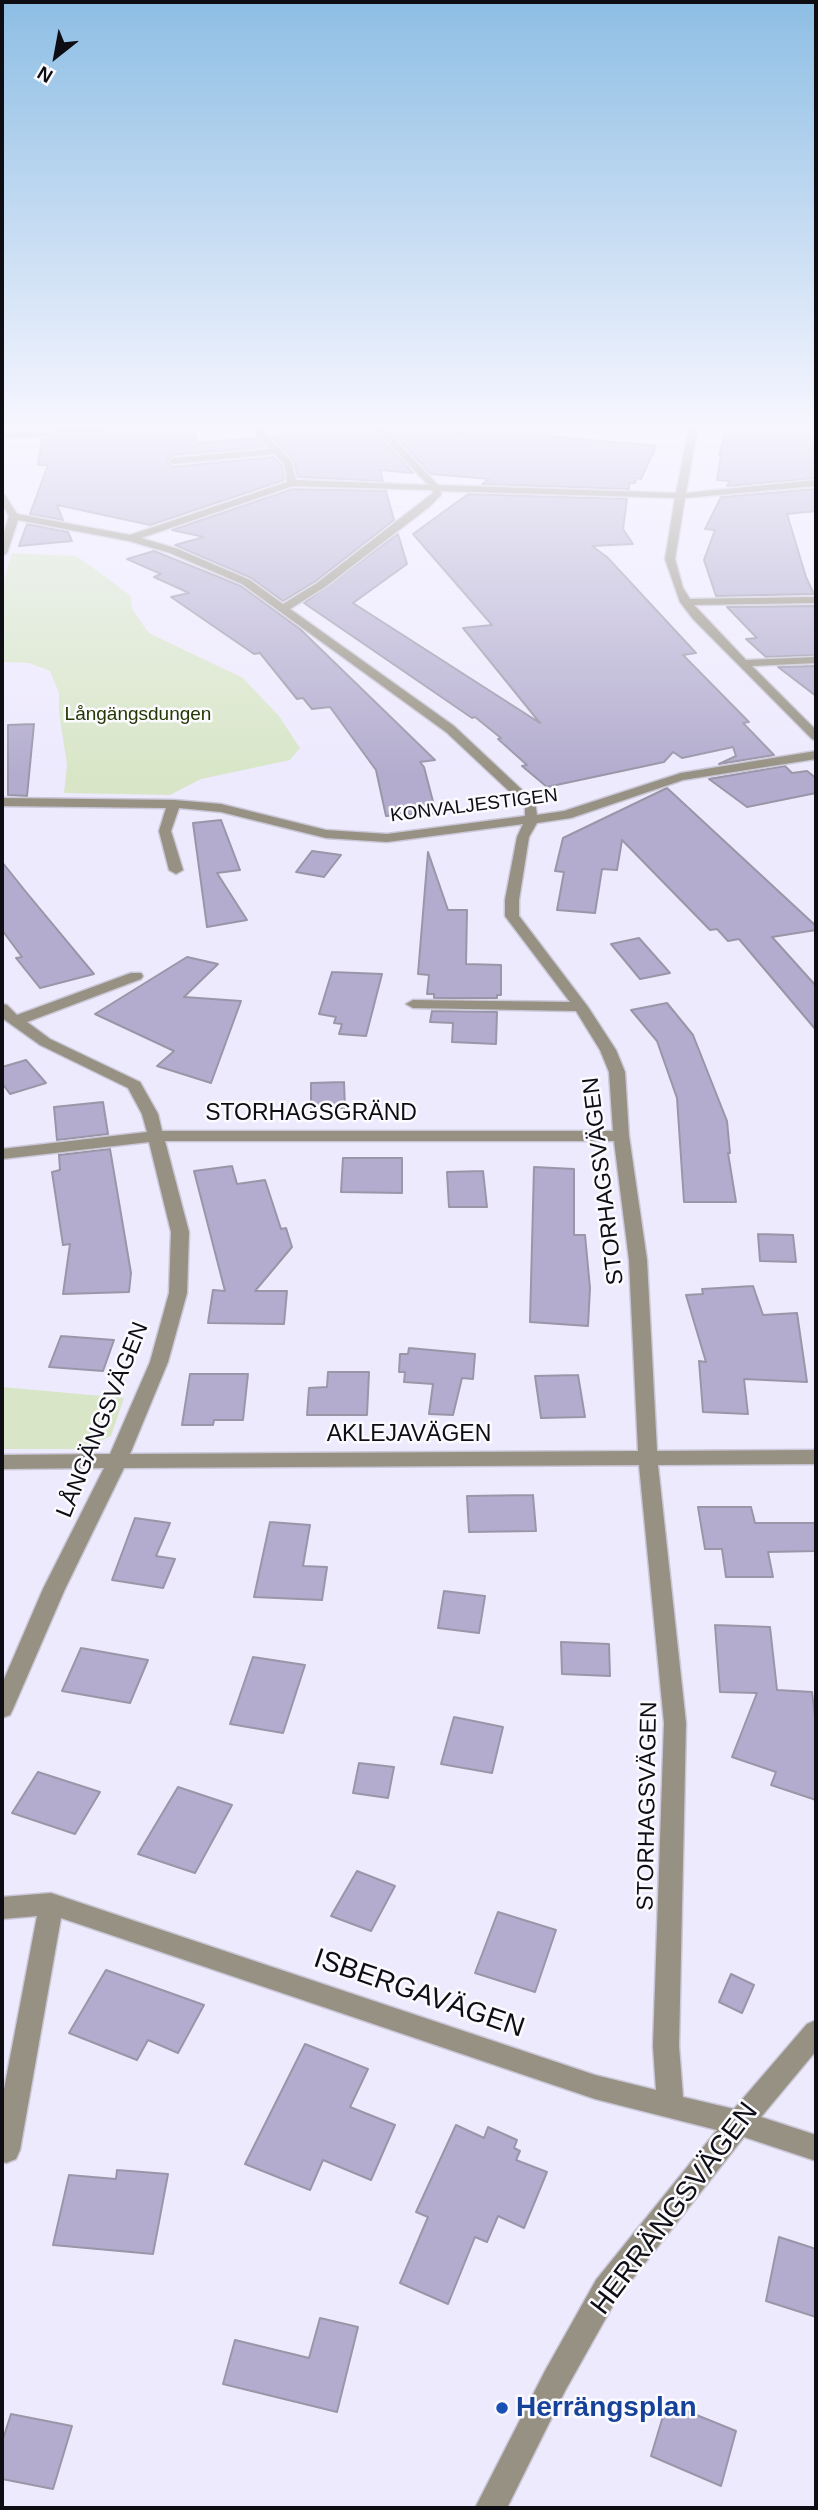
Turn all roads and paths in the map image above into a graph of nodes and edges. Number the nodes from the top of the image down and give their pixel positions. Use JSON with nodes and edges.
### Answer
{"nodes":[{"id":1,"x":140,"y":541,"type":"edge"},
{"id":2,"x":379,"y":541,"type":"edge"},
{"id":3,"x":673,"y":541,"type":"edge"},
{"id":4,"x":816,"y":600,"type":"edge"},
{"id":5,"x":685,"y":602,"type":"junction"},
{"id":6,"x":284,"y":608,"type":"junction"},
{"id":7,"x":816,"y":660,"type":"edge"},
{"id":8,"x":743,"y":663,"type":"junction"},
{"id":9,"x":816,"y":736,"type":"edge"},
{"id":10,"x":816,"y":755,"type":"edge"},
{"id":11,"x":2,"y":802,"type":"edge"},
{"id":12,"x":174,"y":804,"type":"junction"},
{"id":13,"x":531,"y":822,"type":"junction"},
{"id":14,"x":176,"y":870,"type":"dead end"},
{"id":15,"x":136,"y":976,"type":"dead end"},
{"id":16,"x":413,"y":1004,"type":"dead end"},
{"id":17,"x":581,"y":1007,"type":"junction"},
{"id":18,"x":8,"y":1014,"type":"edge"},
{"id":19,"x":155,"y":1136,"type":"junction"},
{"id":20,"x":621,"y":1136,"type":"junction"},
{"id":21,"x":2,"y":1154,"type":"edge"},
{"id":22,"x":816,"y":1457,"type":"edge"},
{"id":23,"x":648,"y":1459,"type":"junction"},
{"id":24,"x":116,"y":1461,"type":"junction"},
{"id":25,"x":2,"y":1462,"type":"edge"},
{"id":26,"x":2,"y":1709,"type":"edge"},
{"id":27,"x":51,"y":1904,"type":"junction"},
{"id":28,"x":2,"y":1908,"type":"edge"},
{"id":29,"x":816,"y":2032,"type":"edge"},
{"id":30,"x":671,"y":2107,"type":"junction"},
{"id":31,"x":739,"y":2123,"type":"junction"},
{"id":32,"x":816,"y":2148,"type":"edge"},
{"id":33,"x":6,"y":2150,"type":"dead end"},
{"id":34,"x":491,"y":2508,"type":"edge"}],
"edges":[{"from":1,"to":6,"type":"street"},
{"from":2,"to":6,"type":"street"},
{"from":3,"to":5,"type":"street"},
{"from":4,"to":5,"type":"street"},
{"from":5,"to":8,"type":"street"},
{"from":6,"to":13,"type":"street"},
{"from":7,"to":8,"type":"street"},
{"from":8,"to":9,"type":"street"},
{"from":10,"to":13,"type":"street","name":"KONVALJESTIGEN"},
{"from":11,"to":12,"type":"street","name":"KONVALJESTIGEN"},
{"from":12,"to":13,"type":"street","name":"KONVALJESTIGEN"},
{"from":12,"to":14,"type":"street"},
{"from":13,"to":17,"type":"street","name":"STORHAGSVÄGEN"},
{"from":15,"to":18,"type":"street"},
{"from":16,"to":17,"type":"street"},
{"from":17,"to":20,"type":"street","name":"STORHAGSVÄGEN"},
{"from":18,"to":19,"type":"street","name":"LÅNGÄNGSVÄGEN"},
{"from":19,"to":20,"type":"street","name":"STORHAGSGRÄND"},
{"from":19,"to":21,"type":"street","name":"STORHAGSGRÄND"},
{"from":19,"to":24,"type":"street","name":"LÅNGÄNGSVÄGEN"},
{"from":20,"to":23,"type":"street","name":"STORHAGSVÄGEN"},
{"from":22,"to":23,"type":"street","name":"AKLEJAVÄGEN"},
{"from":23,"to":24,"type":"street","name":"AKLEJAVÄGEN"},
{"from":23,"to":30,"type":"street","name":"STORHAGSVÄGEN"},
{"from":24,"to":25,"type":"street","name":"AKLEJAVÄGEN"},
{"from":24,"to":26,"type":"street","name":"LÅNGÄNGSVÄGEN"},
{"from":27,"to":28,"type":"street","name":"ISBERGAVÄGEN"},
{"from":27,"to":30,"type":"street","name":"ISBERGAVÄGEN"},
{"from":27,"to":33,"type":"street"},
{"from":29,"to":31,"type":"street","name":"HERRÄNGSVÄGEN"},
{"from":30,"to":31,"type":"street","name":"ISBERGAVÄGEN"},
{"from":31,"to":32,"type":"street","name":"ISBERGAVÄGEN"},
{"from":31,"to":34,"type":"street","name":"HERRÄNGSVÄGEN"}]}
